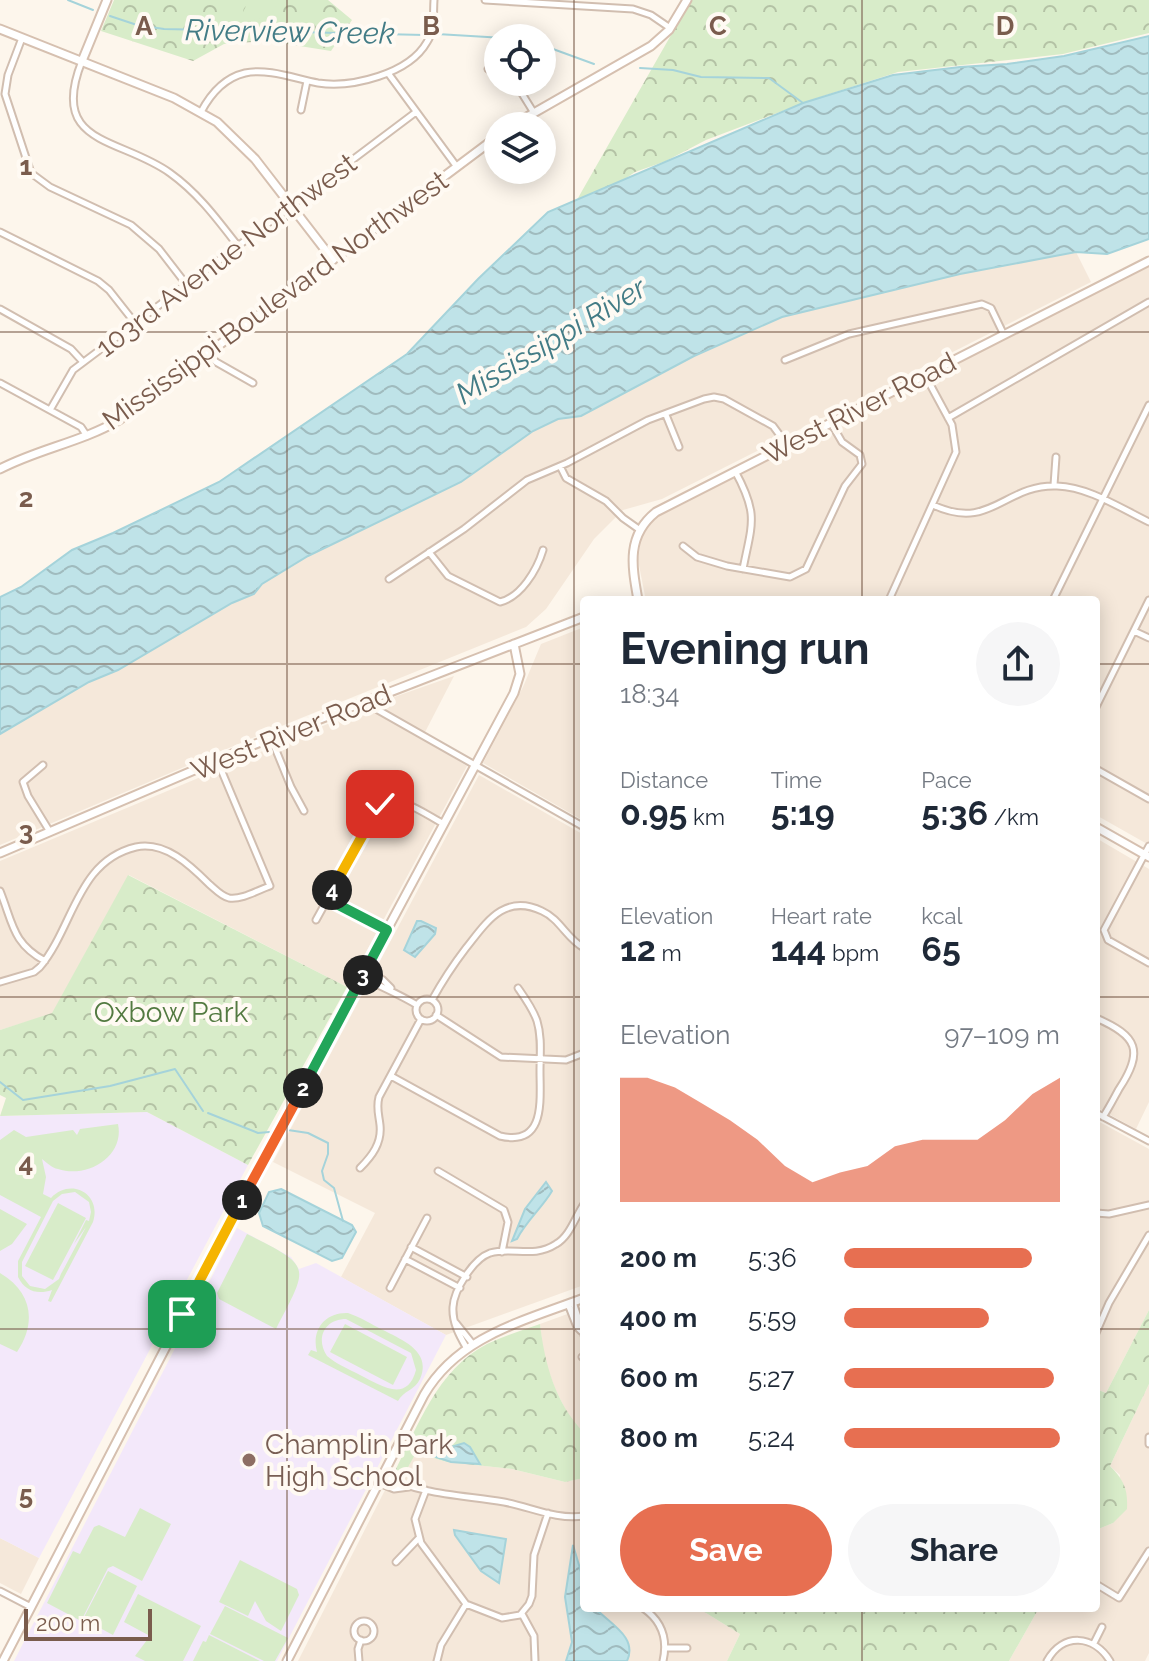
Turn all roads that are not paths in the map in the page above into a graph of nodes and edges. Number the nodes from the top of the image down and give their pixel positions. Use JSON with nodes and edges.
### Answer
{"nodes":[{"id":1,"x":107,"y":0,"type":"edge"},
{"id":2,"x":434,"y":0,"type":"edge"},
{"id":3,"x":485,"y":0,"type":"edge"},
{"id":4,"x":687,"y":0,"type":"edge"},
{"id":5,"x":670,"y":28,"type":"junction"},
{"id":6,"x":0,"y":29,"type":"edge"},
{"id":7,"x":22,"y":38,"type":"junction"},
{"id":8,"x":82,"y":61,"type":"junction"},
{"id":9,"x":388,"y":73,"type":"junction"},
{"id":10,"x":307,"y":81,"type":"junction"},
{"id":11,"x":301,"y":110,"type":"dead end"},
{"id":12,"x":201,"y":112,"type":"junction"},
{"id":13,"x":416,"y":112,"type":"junction"},
{"id":14,"x":536,"y":112,"type":"edge"},
{"id":15,"x":484,"y":147,"type":"edge"},
{"id":16,"x":457,"y":167,"type":"junction"},
{"id":17,"x":291,"y":206,"type":"junction"},
{"id":18,"x":0,"y":232,"type":"edge"},
{"id":19,"x":238,"y":246,"type":"junction"},
{"id":20,"x":333,"y":260,"type":"junction"},
{"id":21,"x":1148,"y":264,"type":"edge"},
{"id":22,"x":186,"y":284,"type":"junction"},
{"id":23,"x":1149,"y":302,"type":"edge"},
{"id":24,"x":0,"y":309,"type":"edge"},
{"id":25,"x":135,"y":323,"type":"junction"},
{"id":26,"x":1004,"y":335,"type":"junction"},
{"id":27,"x":208,"y":354,"type":"junction"},
{"id":28,"x":785,"y":360,"type":"dead end"},
{"id":29,"x":83,"y":362,"type":"junction"},
{"id":30,"x":925,"y":375,"type":"junction"},
{"id":31,"x":0,"y":383,"type":"edge"},
{"id":32,"x":253,"y":383,"type":"dead end"},
{"id":33,"x":1149,"y":405,"type":"edge"},
{"id":34,"x":50,"y":410,"type":"junction"},
{"id":35,"x":666,"y":414,"type":"junction"},
{"id":36,"x":948,"y":418,"type":"junction"},
{"id":37,"x":831,"y":423,"type":"junction"},
{"id":38,"x":87,"y":436,"type":"junction"},
{"id":39,"x":787,"y":445,"type":"junction"},
{"id":40,"x":679,"y":447,"type":"dead end"},
{"id":41,"x":1056,"y":457,"type":"dead end"},
{"id":42,"x":560,"y":466,"type":"junction"},
{"id":43,"x":0,"y":469,"type":"edge"},
{"id":44,"x":735,"y":471,"type":"junction"},
{"id":45,"x":1054,"y":485,"type":"junction"},
{"id":46,"x":1102,"y":500,"type":"junction"},
{"id":47,"x":933,"y":505,"type":"junction"},
{"id":48,"x":1149,"y":522,"type":"edge"},
{"id":49,"x":640,"y":530,"type":"junction"},
{"id":50,"x":683,"y":546,"type":"dead end"},
{"id":51,"x":543,"y":550,"type":"dead end"},
{"id":52,"x":429,"y":552,"type":"junction"},
{"id":53,"x":743,"y":569,"type":"junction"},
{"id":54,"x":389,"y":579,"type":"dead end"},
{"id":55,"x":637,"y":596,"type":"edge"},
{"id":56,"x":891,"y":596,"type":"edge"},
{"id":57,"x":1055,"y":596,"type":"edge"},
{"id":58,"x":1149,"y":600,"type":"edge"},
{"id":59,"x":580,"y":619,"type":"edge"},
{"id":60,"x":1134,"y":631,"type":"junction"},
{"id":61,"x":1149,"y":638,"type":"edge"},
{"id":62,"x":514,"y":644,"type":"junction"},
{"id":63,"x":1100,"y":699,"type":"edge"},
{"id":64,"x":378,"y":710,"type":"dead end"},
{"id":65,"x":271,"y":738,"type":"junction"},
{"id":66,"x":217,"y":760,"type":"junction"},
{"id":67,"x":43,"y":765,"type":"dead end"},
{"id":68,"x":476,"y":766,"type":"junction"},
{"id":69,"x":1100,"y":771,"type":"edge"},
{"id":70,"x":366,"y":788,"type":"dead end"},
{"id":71,"x":1149,"y":799,"type":"edge"},
{"id":72,"x":380,"y":804,"type":"junction"},
{"id":73,"x":304,"y":811,"type":"dead end"},
{"id":74,"x":444,"y":824,"type":"junction"},
{"id":75,"x":580,"y":825,"type":"edge"},
{"id":76,"x":1100,"y":829,"type":"edge"},
{"id":77,"x":50,"y":832,"type":"junction"},
{"id":78,"x":1149,"y":846,"type":"edge"},
{"id":79,"x":0,"y":853,"type":"edge"},
{"id":80,"x":1147,"y":856,"type":"edge"},
{"id":81,"x":0,"y":891,"type":"edge"},
{"id":82,"x":327,"y":899,"type":"junction"},
{"id":83,"x":2,"y":904,"type":"edge"},
{"id":84,"x":316,"y":920,"type":"dead end"},
{"id":85,"x":387,"y":930,"type":"junction"},
{"id":86,"x":580,"y":945,"type":"edge"},
{"id":87,"x":45,"y":961,"type":"junction"},
{"id":88,"x":1149,"y":963,"type":"edge"},
{"id":89,"x":364,"y":974,"type":"junction"},
{"id":90,"x":0,"y":982,"type":"edge"},
{"id":91,"x":518,"y":988,"type":"dead end"},
{"id":92,"x":432,"y":1000,"type":"junction"},
{"id":93,"x":417,"y":1005,"type":"junction"},
{"id":94,"x":436,"y":1015,"type":"junction"},
{"id":95,"x":421,"y":1019,"type":"junction"},
{"id":96,"x":1100,"y":1020,"type":"edge"},
{"id":97,"x":580,"y":1055,"type":"edge"},
{"id":98,"x":540,"y":1060,"type":"junction"},
{"id":99,"x":391,"y":1076,"type":"junction"},
{"id":100,"x":1100,"y":1115,"type":"edge"},
{"id":101,"x":1103,"y":1117,"type":"junction"},
{"id":102,"x":1149,"y":1141,"type":"edge"},
{"id":103,"x":360,"y":1168,"type":"dead end"},
{"id":104,"x":438,"y":1171,"type":"dead end"},
{"id":105,"x":1149,"y":1205,"type":"edge"},
{"id":106,"x":580,"y":1211,"type":"edge"},
{"id":107,"x":1100,"y":1213,"type":"edge"},
{"id":108,"x":427,"y":1218,"type":"dead end"},
{"id":109,"x":1149,"y":1235,"type":"edge"},
{"id":110,"x":411,"y":1247,"type":"junction"},
{"id":111,"x":502,"y":1252,"type":"junction"},
{"id":112,"x":405,"y":1259,"type":"junction"},
{"id":113,"x":467,"y":1277,"type":"junction"},
{"id":114,"x":390,"y":1288,"type":"dead end"},
{"id":115,"x":460,"y":1288,"type":"junction"},
{"id":116,"x":580,"y":1299,"type":"edge"},
{"id":117,"x":570,"y":1303,"type":"junction"},
{"id":118,"x":1100,"y":1325,"type":"edge"},
{"id":119,"x":580,"y":1330,"type":"edge"},
{"id":120,"x":469,"y":1345,"type":"junction"},
{"id":121,"x":1149,"y":1437,"type":"edge"},
{"id":122,"x":1149,"y":1444,"type":"edge"},
{"id":123,"x":381,"y":1479,"type":"junction"},
{"id":124,"x":426,"y":1490,"type":"junction"},
{"id":125,"x":548,"y":1513,"type":"junction"},
{"id":126,"x":580,"y":1516,"type":"edge"},
{"id":127,"x":418,"y":1539,"type":"junction"},
{"id":128,"x":1149,"y":1551,"type":"edge"},
{"id":129,"x":396,"y":1562,"type":"dead end"},
{"id":130,"x":1100,"y":1586,"type":"edge"},
{"id":131,"x":0,"y":1591,"type":"edge"},
{"id":132,"x":466,"y":1604,"type":"junction"},
{"id":133,"x":31,"y":1607,"type":"junction"},
{"id":134,"x":648,"y":1612,"type":"edge"},
{"id":135,"x":522,"y":1614,"type":"junction"},
{"id":136,"x":1102,"y":1627,"type":"dead end"},
{"id":137,"x":361,"y":1640,"type":"junction"},
{"id":138,"x":1094,"y":1643,"type":"junction"},
{"id":139,"x":666,"y":1648,"type":"junction"},
{"id":140,"x":687,"y":1648,"type":"dead end"},
{"id":141,"x":3,"y":1661,"type":"edge"},
{"id":142,"x":287,"y":1661,"type":"edge"},
{"id":143,"x":359,"y":1661,"type":"edge"},
{"id":144,"x":437,"y":1661,"type":"edge"},
{"id":145,"x":535,"y":1661,"type":"edge"},
{"id":146,"x":663,"y":1661,"type":"edge"},
{"id":147,"x":1047,"y":1661,"type":"edge"},
{"id":148,"x":1110,"y":1661,"type":"edge"}],
"edges":[{"from":1,"to":8,"type":"street"},
{"from":2,"to":9,"type":"street"},
{"from":3,"to":5,"type":"street"},
{"from":4,"to":5,"type":"street"},
{"from":5,"to":14,"type":"street"},
{"from":6,"to":7,"type":"street"},
{"from":7,"to":8,"type":"street"},
{"from":7,"to":22,"type":"street"},
{"from":8,"to":12,"type":"street"},
{"from":8,"to":19,"type":"street"},
{"from":9,"to":10,"type":"street"},
{"from":9,"to":13,"type":"street"},
{"from":10,"to":11,"type":"street"},
{"from":10,"to":12,"type":"street"},
{"from":12,"to":17,"type":"street"},
{"from":13,"to":16,"type":"street"},
{"from":13,"to":17,"type":"street","name":"103rd Avenue Northwest"},
{"from":15,"to":16,"type":"street","name":"Mississippi Boulevard Northwest"},
{"from":16,"to":20,"type":"street","name":"Mississippi Boulevard Northwest"},
{"from":17,"to":19,"type":"street","name":"103rd Avenue Northwest"},
{"from":17,"to":20,"type":"street"},
{"from":18,"to":25,"type":"street"},
{"from":19,"to":22,"type":"street","name":"103rd Avenue Northwest"},
{"from":20,"to":27,"type":"street","name":"Mississippi Boulevard Northwest"},
{"from":21,"to":26,"type":"street","name":"West River Road"},
{"from":22,"to":25,"type":"street","name":"103rd Avenue Northwest"},
{"from":23,"to":36,"type":"street"},
{"from":24,"to":29,"type":"street"},
{"from":25,"to":29,"type":"street","name":"103rd Avenue Northwest"},
{"from":26,"to":28,"type":"street"},
{"from":26,"to":30,"type":"street","name":"West River Road"},
{"from":27,"to":32,"type":"street"},
{"from":27,"to":38,"type":"street","name":"Mississippi Boulevard Northwest"},
{"from":29,"to":34,"type":"street","name":"103rd Avenue Northwest"},
{"from":30,"to":36,"type":"street"},
{"from":30,"to":37,"type":"street","name":"West River Road"},
{"from":31,"to":34,"type":"street"},
{"from":33,"to":46,"type":"street"},
{"from":34,"to":38,"type":"street"},
{"from":35,"to":39,"type":"street"},
{"from":35,"to":40,"type":"street"},
{"from":35,"to":42,"type":"street"},
{"from":36,"to":47,"type":"street"},
{"from":37,"to":39,"type":"street","name":"West River Road"},
{"from":37,"to":53,"type":"street"},
{"from":38,"to":43,"type":"street","name":"Mississippi Boulevard Northwest"},
{"from":39,"to":44,"type":"street","name":"West River Road"},
{"from":41,"to":45,"type":"street"},
{"from":42,"to":49,"type":"street"},
{"from":42,"to":52,"type":"street"},
{"from":44,"to":49,"type":"street","name":"West River Road"},
{"from":44,"to":53,"type":"street"},
{"from":45,"to":46,"type":"street"},
{"from":45,"to":47,"type":"street"},
{"from":46,"to":48,"type":"street"},
{"from":46,"to":57,"type":"street"},
{"from":47,"to":56,"type":"street"},
{"from":49,"to":55,"type":"street"},
{"from":50,"to":53,"type":"street"},
{"from":51,"to":52,"type":"street"},
{"from":52,"to":54,"type":"street"},
{"from":58,"to":60,"type":"street"},
{"from":59,"to":62,"type":"street","name":"West River Road"},
{"from":60,"to":61,"type":"street"},
{"from":60,"to":63,"type":"street"},
{"from":62,"to":65,"type":"street","name":"West River Road"},
{"from":62,"to":68,"type":"street"},
{"from":64,"to":68,"type":"street"},
{"from":65,"to":66,"type":"street","name":"West River Road"},
{"from":65,"to":73,"type":"street"},
{"from":66,"to":77,"type":"street","name":"West River Road"},
{"from":66,"to":87,"type":"street"},
{"from":67,"to":77,"type":"street"},
{"from":68,"to":74,"type":"street"},
{"from":68,"to":75,"type":"street"},
{"from":69,"to":71,"type":"street"},
{"from":70,"to":72,"type":"street"},
{"from":72,"to":74,"type":"street"},
{"from":72,"to":82,"type":"street"},
{"from":74,"to":85,"type":"street"},
{"from":76,"to":80,"type":"street"},
{"from":77,"to":79,"type":"street","name":"West River Road"},
{"from":78,"to":80,"type":"street"},
{"from":80,"to":88,"type":"street"},
{"from":81,"to":83,"type":"street"},
{"from":82,"to":84,"type":"street"},
{"from":82,"to":85,"type":"street"},
{"from":83,"to":87,"type":"street"},
{"from":85,"to":89,"type":"street"},
{"from":86,"to":92,"type":"street"},
{"from":87,"to":90,"type":"street"},
{"from":89,"to":93,"type":"street"},
{"from":89,"to":133,"type":"street"},
{"from":91,"to":98,"type":"street"},
{"from":92,"to":93,"type":"street"},
{"from":92,"to":94,"type":"street"},
{"from":93,"to":95,"type":"street"},
{"from":94,"to":95,"type":"street"},
{"from":94,"to":98,"type":"street"},
{"from":95,"to":99,"type":"street"},
{"from":96,"to":101,"type":"street"},
{"from":97,"to":98,"type":"street"},
{"from":98,"to":99,"type":"street"},
{"from":99,"to":103,"type":"street"},
{"from":100,"to":101,"type":"street"},
{"from":101,"to":102,"type":"street"},
{"from":104,"to":111,"type":"street"},
{"from":105,"to":107,"type":"street"},
{"from":106,"to":111,"type":"street"},
{"from":108,"to":110,"type":"street"},
{"from":109,"to":118,"type":"street"},
{"from":110,"to":112,"type":"street"},
{"from":110,"to":113,"type":"street"},
{"from":111,"to":113,"type":"street"},
{"from":112,"to":114,"type":"street"},
{"from":112,"to":115,"type":"street"},
{"from":113,"to":115,"type":"street"},
{"from":115,"to":120,"type":"street"},
{"from":116,"to":117,"type":"street"},
{"from":117,"to":119,"type":"street"},
{"from":117,"to":120,"type":"street"},
{"from":120,"to":123,"type":"street"},
{"from":121,"to":122,"type":"street"},
{"from":123,"to":124,"type":"street"},
{"from":123,"to":142,"type":"street"},
{"from":124,"to":125,"type":"street"},
{"from":124,"to":127,"type":"street"},
{"from":125,"to":126,"type":"street"},
{"from":125,"to":135,"type":"street"},
{"from":127,"to":129,"type":"street"},
{"from":127,"to":132,"type":"street"},
{"from":128,"to":130,"type":"street"},
{"from":131,"to":133,"type":"street"},
{"from":132,"to":135,"type":"street"},
{"from":132,"to":144,"type":"street"},
{"from":133,"to":141,"type":"street"},
{"from":134,"to":139,"type":"street"},
{"from":135,"to":145,"type":"street"},
{"from":136,"to":138,"type":"street"},
{"from":137,"to":137,"type":"street"},
{"from":137,"to":143,"type":"street"},
{"from":138,"to":147,"type":"street"},
{"from":138,"to":148,"type":"street"},
{"from":139,"to":140,"type":"street"},
{"from":139,"to":146,"type":"street"}]}
